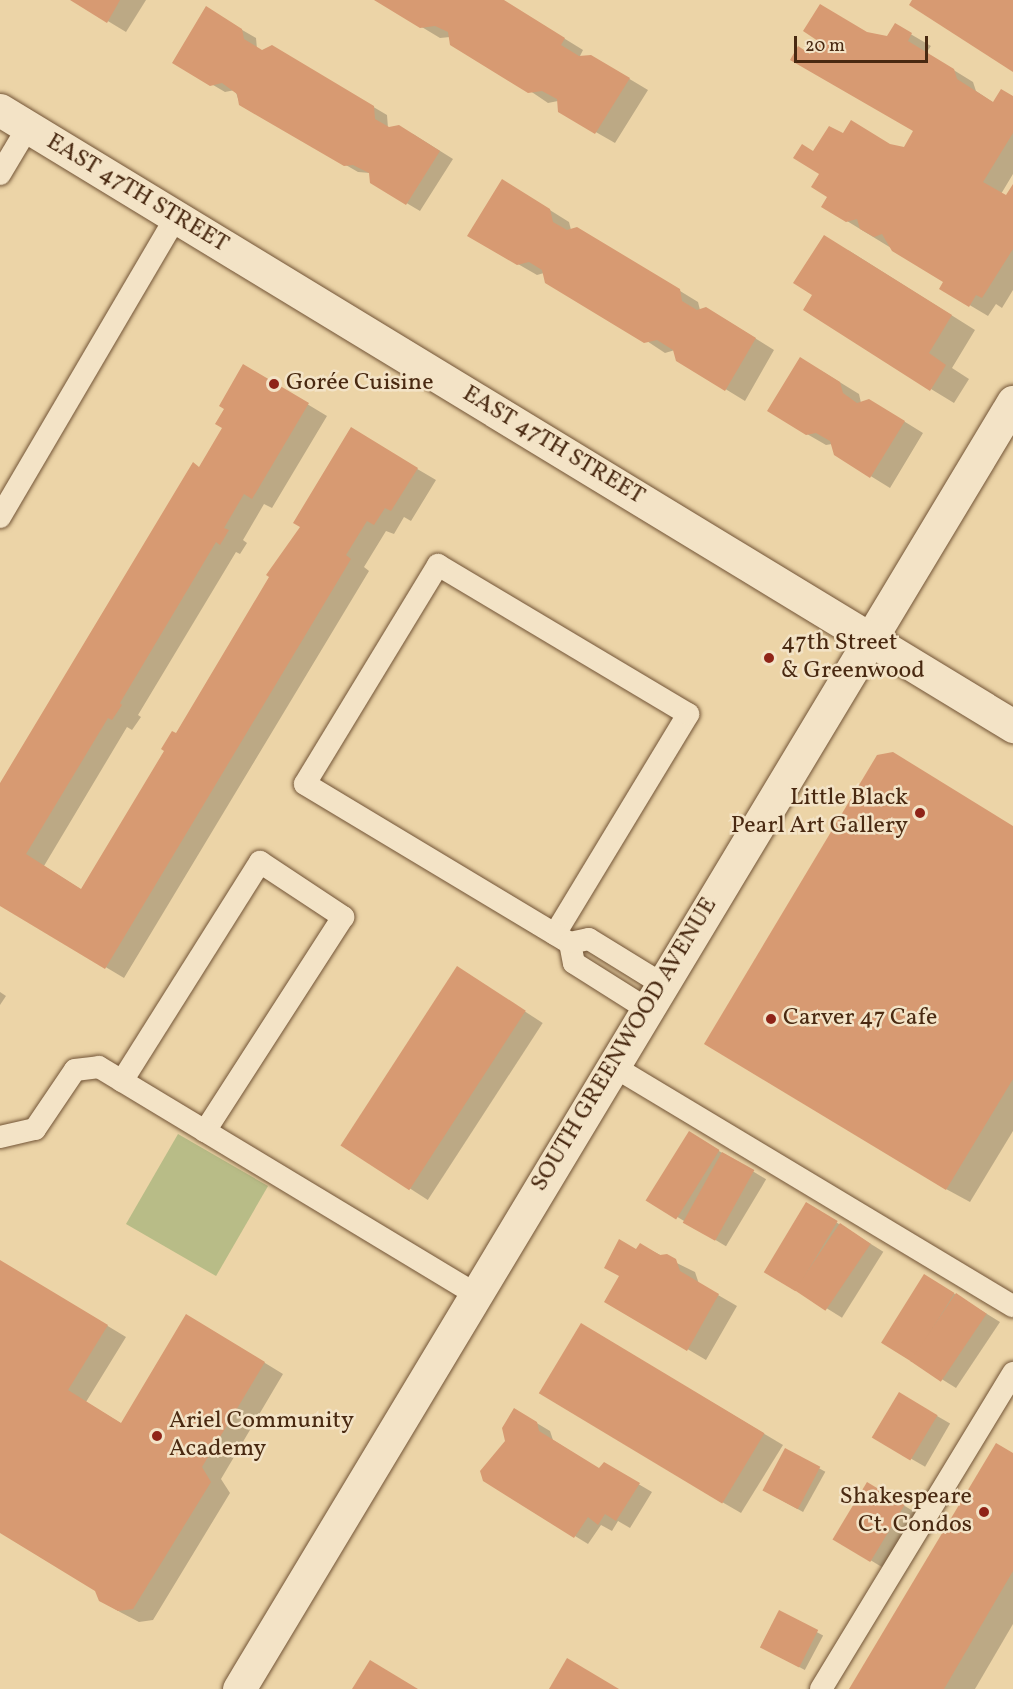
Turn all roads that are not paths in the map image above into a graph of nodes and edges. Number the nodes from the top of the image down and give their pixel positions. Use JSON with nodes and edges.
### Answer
{"nodes":[{"id":1,"x":0,"y":110,"type":"edge"},
{"id":2,"x":28,"y":127,"type":"junction"},
{"id":3,"x":0,"y":174,"type":"edge"},
{"id":4,"x":176,"y":217,"type":"junction"},
{"id":5,"x":1013,"y":402,"type":"edge"},
{"id":6,"x":0,"y":517,"type":"edge"},
{"id":7,"x":868,"y":638,"type":"junction"},
{"id":8,"x":1013,"y":726,"type":"edge"},
{"id":9,"x":563,"y":938,"type":"junction"},
{"id":10,"x":654,"y":996,"type":"junction"},
{"id":11,"x":613,"y":1066,"type":"junction"},
{"id":12,"x":122,"y":1081,"type":"junction"},
{"id":13,"x":205,"y":1131,"type":"junction"},
{"id":14,"x":0,"y":1137,"type":"edge"},
{"id":15,"x":476,"y":1294,"type":"junction"},
{"id":16,"x":1013,"y":1306,"type":"edge"},
{"id":17,"x":1013,"y":1373,"type":"edge"},
{"id":18,"x":239,"y":1689,"type":"edge"},
{"id":19,"x":821,"y":1689,"type":"edge"}],
"edges":[{"from":1,"to":2,"type":"street","name":"EAST 47TH STREET"},
{"from":2,"to":3,"type":"lane"},
{"from":2,"to":4,"type":"street","name":"EAST 47TH STREET"},
{"from":4,"to":6,"type":"lane"},
{"from":4,"to":7,"type":"street","name":"EAST 47TH STREET"},
{"from":5,"to":7,"type":"street","name":"SOUTH GREENWOOD AVENUE"},
{"from":7,"to":8,"type":"street","name":"EAST 47TH STREET"},
{"from":7,"to":10,"type":"street","name":"SOUTH GREENWOOD AVENUE"},
{"from":9,"to":9,"type":"lane"},
{"from":9,"to":10,"type":"lane"},
{"from":10,"to":11,"type":"street","name":"SOUTH GREENWOOD AVENUE"},
{"from":11,"to":15,"type":"street","name":"SOUTH GREENWOOD AVENUE"},
{"from":11,"to":16,"type":"lane"},
{"from":12,"to":13,"type":"lane"},
{"from":12,"to":13,"type":"lane"},
{"from":12,"to":14,"type":"lane"},
{"from":13,"to":15,"type":"lane"},
{"from":15,"to":18,"type":"street","name":"SOUTH GREENWOOD AVENUE"},
{"from":17,"to":19,"type":"lane"}]}
